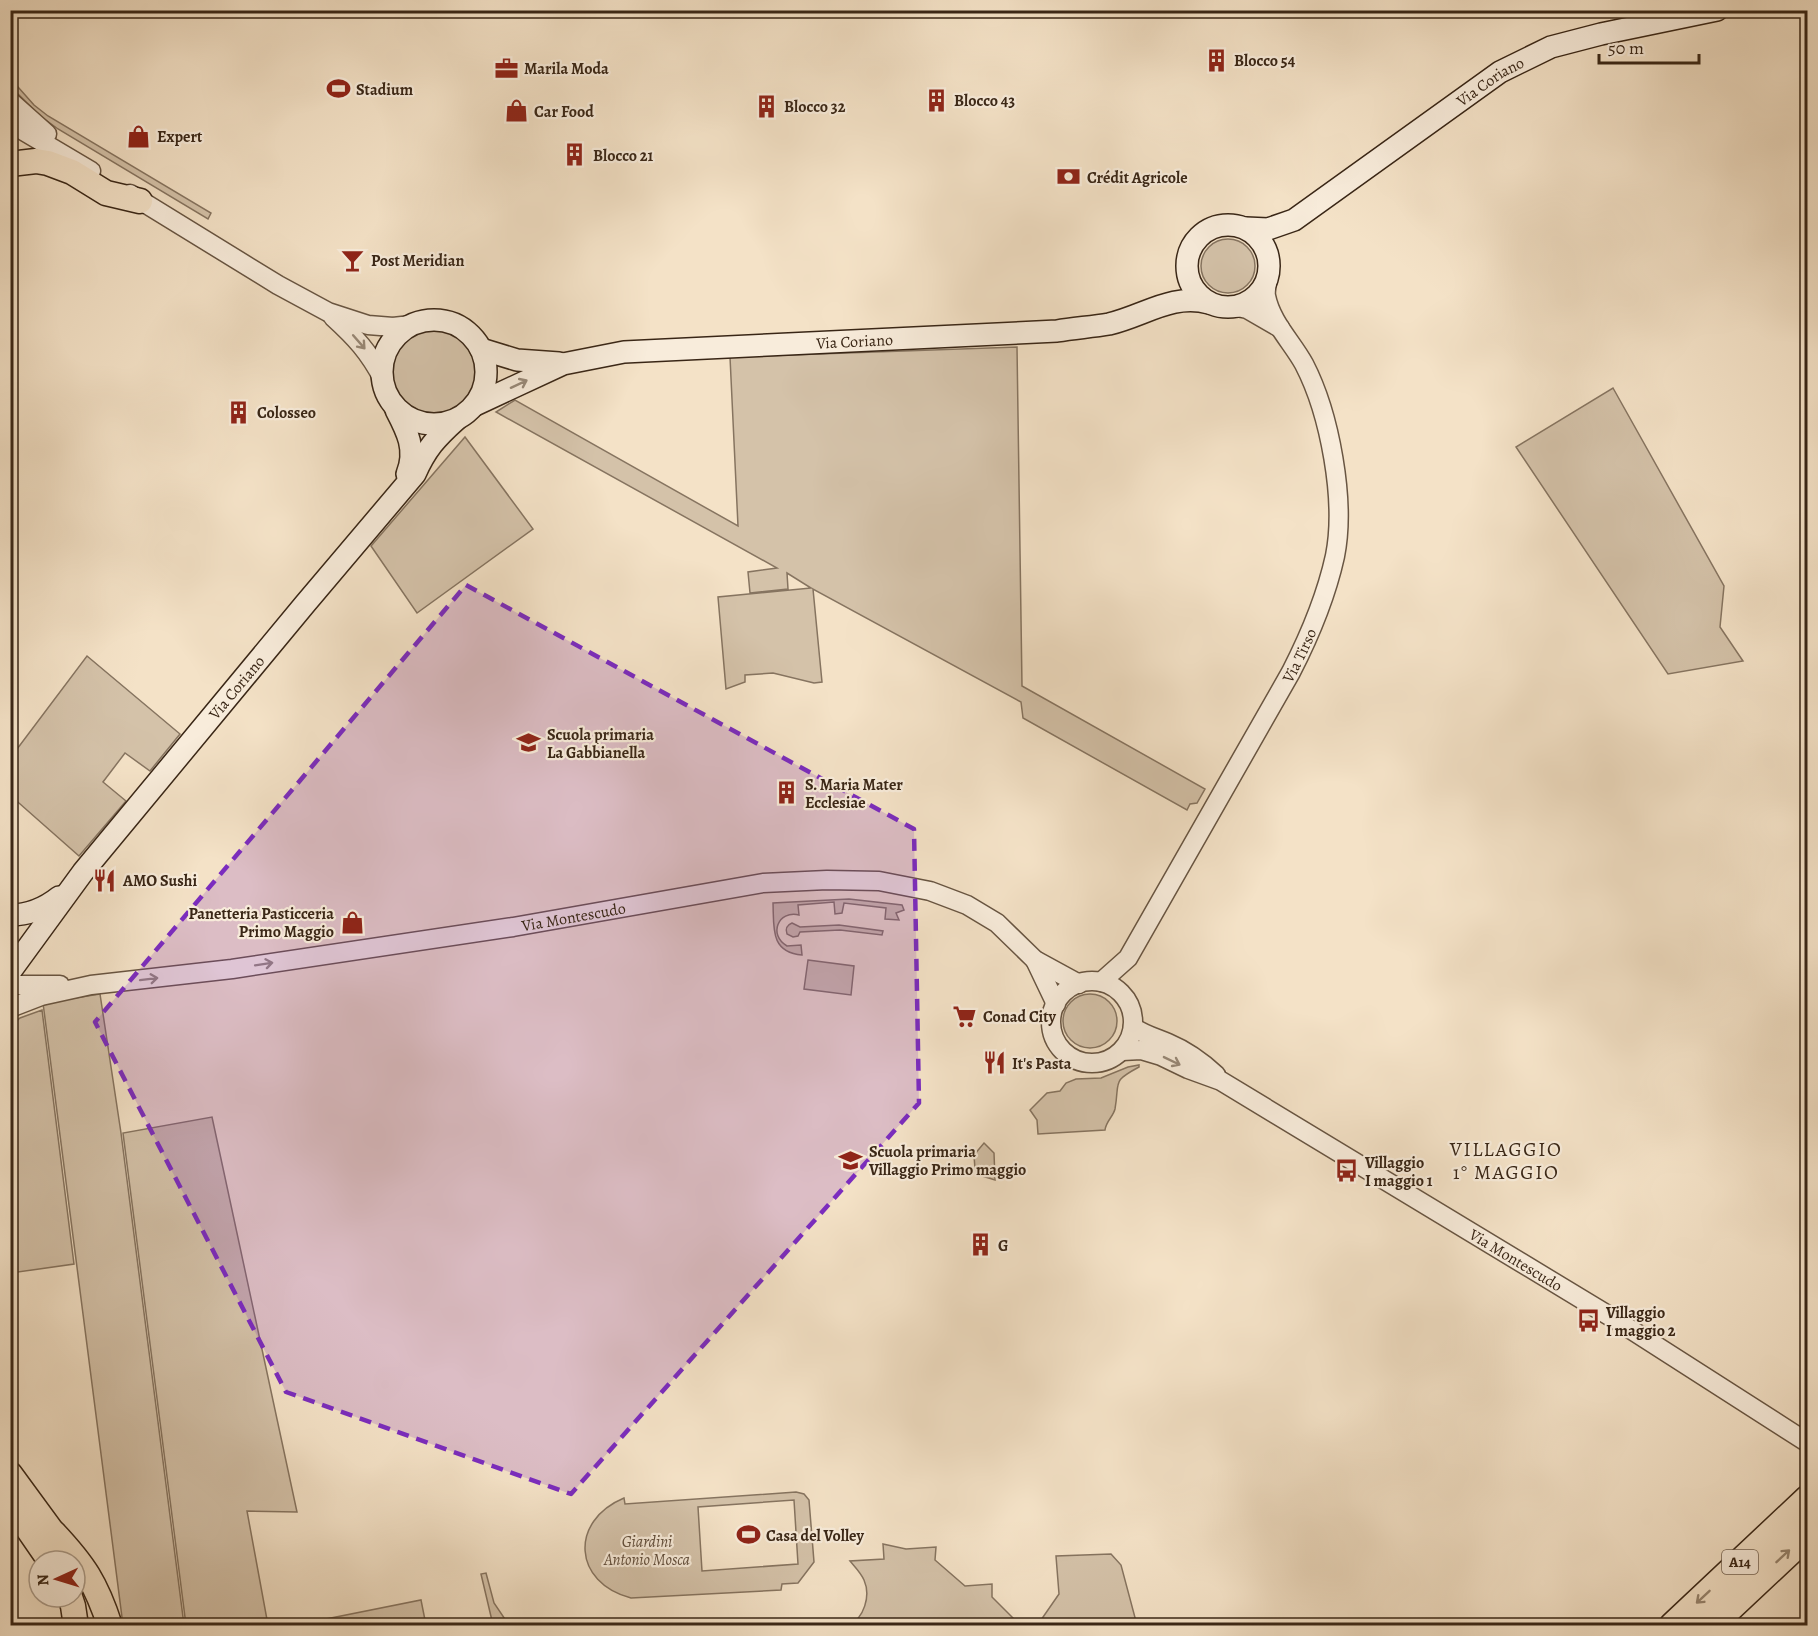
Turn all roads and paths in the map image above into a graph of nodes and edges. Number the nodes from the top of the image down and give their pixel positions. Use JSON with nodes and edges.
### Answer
{"nodes":[{"id":1,"x":1717,"y":10,"type":"edge"},
{"id":2,"x":10,"y":101,"type":"edge"},
{"id":3,"x":10,"y":123,"type":"edge"},
{"id":4,"x":10,"y":164,"type":"edge"},
{"id":5,"x":100,"y":176,"type":"junction"},
{"id":6,"x":140,"y":201,"type":"junction"},
{"id":7,"x":1294,"y":220,"type":"junction"},
{"id":8,"x":1246,"y":228,"type":"junction"},
{"id":9,"x":1187,"y":268,"type":"junction"},
{"id":10,"x":1269,"y":270,"type":"junction"},
{"id":11,"x":1209,"y":303,"type":"junction"},
{"id":12,"x":1237,"y":307,"type":"junction"},
{"id":13,"x":1145,"y":311,"type":"junction"},
{"id":14,"x":328,"y":312,"type":"junction"},
{"id":15,"x":411,"y":326,"type":"junction"},
{"id":16,"x":1280,"y":328,"type":"junction"},
{"id":17,"x":481,"y":349,"type":"junction"},
{"id":18,"x":562,"y":364,"type":"junction"},
{"id":19,"x":382,"y":379,"type":"junction"},
{"id":20,"x":475,"y":405,"type":"junction"},
{"id":21,"x":395,"y":406,"type":"junction"},
{"id":22,"x":456,"y":420,"type":"junction"},
{"id":23,"x":401,"y":489,"type":"junction"},
{"id":24,"x":74,"y":885,"type":"junction"},
{"id":25,"x":58,"y":906,"type":"junction"},
{"id":26,"x":10,"y":915,"type":"edge"},
{"id":27,"x":10,"y":952,"type":"edge"},
{"id":28,"x":1128,"y":958,"type":"junction"},
{"id":29,"x":1035,"y":960,"type":"junction"},
{"id":30,"x":10,"y":972,"type":"edge"},
{"id":31,"x":1101,"y":982,"type":"junction"},
{"id":32,"x":1078,"y":984,"type":"junction"},
{"id":33,"x":10,"y":985,"type":"edge"},
{"id":34,"x":91,"y":985,"type":"junction"},
{"id":35,"x":1125,"y":997,"type":"junction"},
{"id":36,"x":1056,"y":1004,"type":"junction"},
{"id":37,"x":10,"y":1008,"type":"edge"},
{"id":38,"x":1133,"y":1027,"type":"junction"},
{"id":39,"x":1122,"y":1051,"type":"junction"},
{"id":40,"x":1221,"y":1081,"type":"junction"},
{"id":41,"x":1808,"y":1443,"type":"edge"},
{"id":42,"x":10,"y":1474,"type":"edge"},
{"id":43,"x":1808,"y":1500,"type":"edge"},
{"id":44,"x":10,"y":1503,"type":"edge"},
{"id":45,"x":54,"y":1533,"type":"junction"},
{"id":46,"x":1808,"y":1534,"type":"edge"},
{"id":47,"x":42,"y":1549,"type":"edge"},
{"id":48,"x":64,"y":1549,"type":"edge"},
{"id":49,"x":1759,"y":1579,"type":"junction"},
{"id":50,"x":87,"y":1597,"type":"edge"},
{"id":51,"x":73,"y":1609,"type":"edge"},
{"id":52,"x":76,"y":1626,"type":"edge"},
{"id":53,"x":91,"y":1626,"type":"edge"},
{"id":54,"x":110,"y":1626,"type":"edge"},
{"id":55,"x":1673,"y":1626,"type":"edge"},
{"id":56,"x":1710,"y":1626,"type":"edge"},
{"id":57,"x":1722,"y":1626,"type":"edge"}],
"edges":[{"from":1,"to":7,"type":"main road","name":"Via Coriano"},
{"from":2,"to":5,"type":"street"},
{"from":3,"to":5,"type":"street"},
{"from":4,"to":6,"type":"main road"},
{"from":5,"to":6,"type":"street"},
{"from":6,"to":14,"type":"street"},
{"from":7,"to":8,"type":"main road","name":"Via Coriano"},
{"from":7,"to":10,"type":"main road","name":"Via Coriano"},
{"from":8,"to":9,"type":"main road"},
{"from":8,"to":10,"type":"main road"},
{"from":9,"to":11,"type":"main road"},
{"from":9,"to":13,"type":"main road","name":"Via Coriano"},
{"from":10,"to":12,"type":"main road"},
{"from":10,"to":16,"type":"street","name":"Via Tirso"},
{"from":11,"to":12,"type":"main road"},
{"from":11,"to":13,"type":"main road","name":"Via Coriano"},
{"from":12,"to":16,"type":"street","name":"Via Tirso"},
{"from":13,"to":18,"type":"main road","name":"Via Coriano"},
{"from":14,"to":15,"type":"street"},
{"from":14,"to":19,"type":"street","one_way":true},
{"from":15,"to":17,"type":"main road"},
{"from":15,"to":19,"type":"main road"},
{"from":16,"to":28,"type":"street","name":"Via Tirso"},
{"from":17,"to":18,"type":"main road","name":"Via Coriano"},
{"from":17,"to":20,"type":"main road"},
{"from":20,"to":18,"type":"main road","name":"Via Coriano","one_way":true},
{"from":19,"to":21,"type":"main road"},
{"from":20,"to":22,"type":"main road"},
{"from":21,"to":22,"type":"main road"},
{"from":21,"to":23,"type":"main road","name":"Via Coriano"},
{"from":22,"to":23,"type":"main road","name":"Via Coriano"},
{"from":23,"to":24,"type":"main road","name":"Via Coriano"},
{"from":24,"to":25,"type":"main road","name":"Via Coriano"},
{"from":24,"to":26,"type":"main road","name":"Via Coriano"},
{"from":25,"to":27,"type":"main road","name":"Via Coriano"},
{"from":25,"to":30,"type":"main road","name":"Via Coriano"},
{"from":28,"to":31,"type":"street","name":"Via Tirso"},
{"from":28,"to":35,"type":"street","name":"Via Tirso"},
{"from":29,"to":32,"type":"street","name":"Via Montescudo"},
{"from":34,"to":29,"type":"street","name":"Via Montescudo","one_way":true},
{"from":29,"to":36,"type":"street","name":"Via Montescudo"},
{"from":31,"to":32,"type":"street"},
{"from":31,"to":35,"type":"street"},
{"from":32,"to":36,"type":"street"},
{"from":33,"to":34,"type":"street","name":"Via Montescudo"},
{"from":34,"to":37,"type":"street","name":"Via Montescudo"},
{"from":35,"to":38,"type":"street"},
{"from":36,"to":39,"type":"street"},
{"from":38,"to":39,"type":"street"},
{"from":38,"to":40,"type":"street","name":"Via Montescudo"},
{"from":39,"to":40,"type":"street","name":"Via Montescudo","one_way":true},
{"from":40,"to":41,"type":"street","name":"Via Montescudo"},
{"from":42,"to":45,"type":"main road"},
{"from":43,"to":55,"type":"highway","number":"A14","one_way":true},
{"from":44,"to":47,"type":"main road"},
{"from":45,"to":48,"type":"main road"},
{"from":45,"to":54,"type":"main road"},
{"from":49,"to":46,"type":"highway","number":"A14","one_way":true},
{"from":49,"to":56,"type":"highway","number":"A14"},
{"from":49,"to":57,"type":"highway"},
{"from":50,"to":53,"type":"main road"},
{"from":51,"to":52,"type":"main road"}]}
